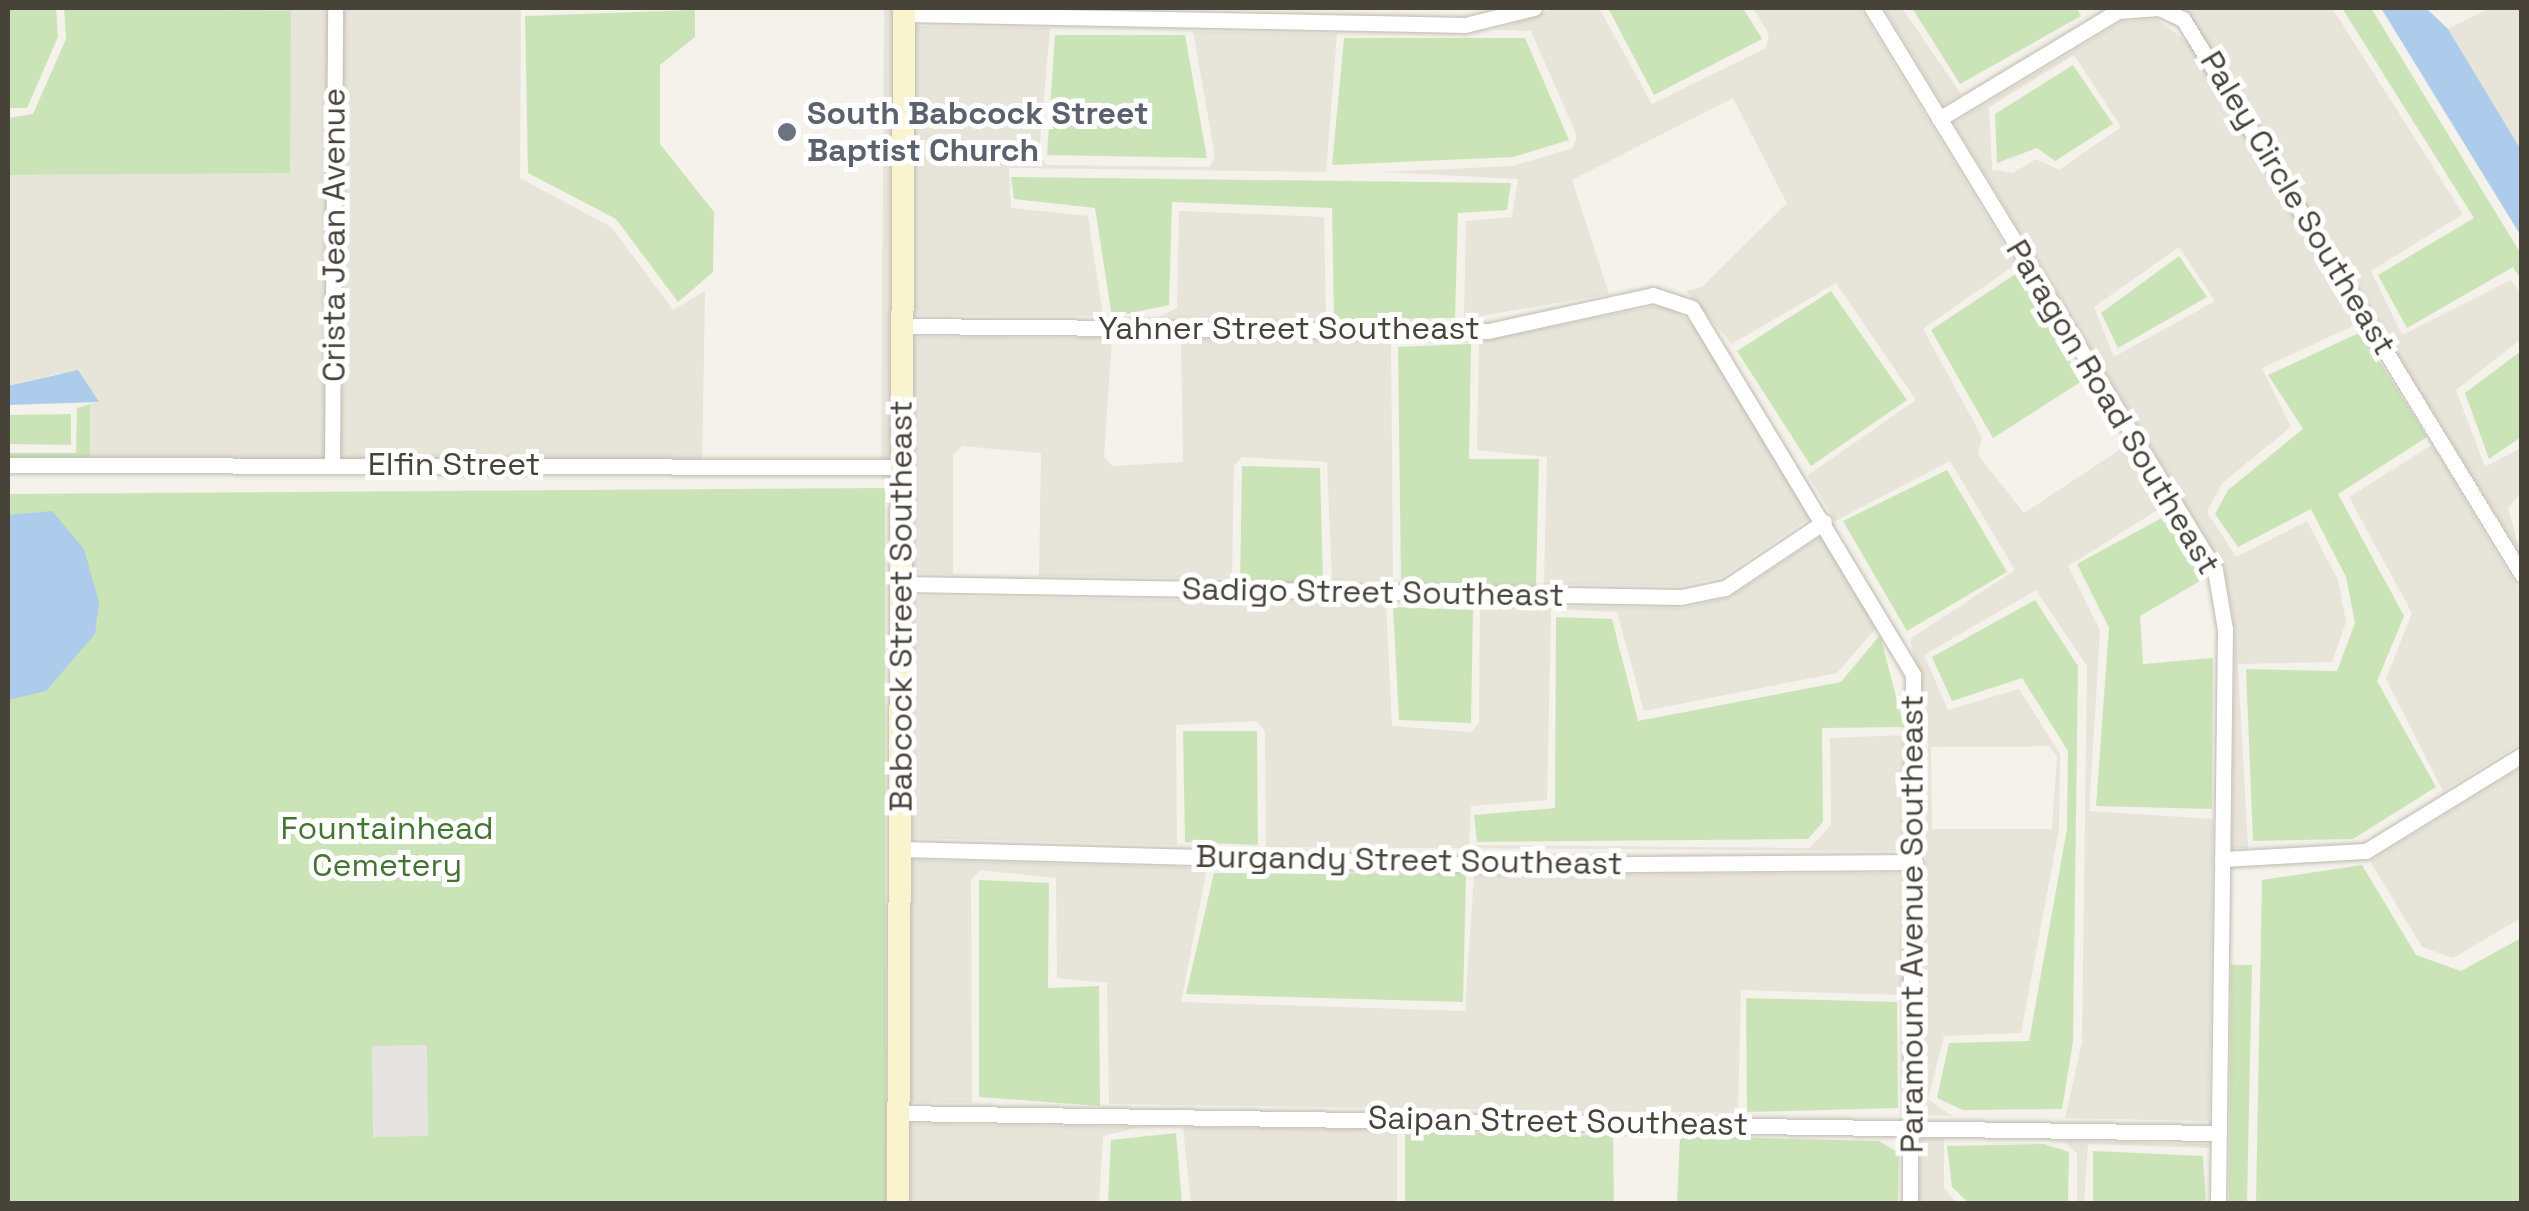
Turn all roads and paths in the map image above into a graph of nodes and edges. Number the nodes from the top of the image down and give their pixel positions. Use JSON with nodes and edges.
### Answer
{"nodes":[{"id":1,"x":335,"y":8,"type":"edge"},
{"id":2,"x":1534,"y":8,"type":"edge"},
{"id":3,"x":1872,"y":8,"type":"edge"},
{"id":4,"x":904,"y":11,"type":"edge"},
{"id":5,"x":1940,"y":120,"type":"junction"},
{"id":6,"x":1674,"y":296,"type":"joint"},
{"id":7,"x":900,"y":326,"type":"junction"},
{"id":8,"x":332,"y":463,"type":"junction"},
{"id":9,"x":8,"y":465,"type":"edge"},
{"id":10,"x":901,"y":467,"type":"junction"},
{"id":11,"x":1824,"y":522,"type":"junction"},
{"id":12,"x":2522,"y":575,"type":"edge"},
{"id":13,"x":901,"y":584,"type":"junction"},
{"id":14,"x":2522,"y":755,"type":"edge"},
{"id":15,"x":902,"y":849,"type":"junction"},
{"id":16,"x":2222,"y":859,"type":"junction"},
{"id":17,"x":1915,"y":862,"type":"junction"},
{"id":18,"x":897,"y":1112,"type":"junction"},
{"id":19,"x":1911,"y":1126,"type":"junction"},
{"id":20,"x":2219,"y":1133,"type":"junction"},
{"id":21,"x":898,"y":1204,"type":"edge"},
{"id":22,"x":1910,"y":1204,"type":"edge"},
{"id":23,"x":2218,"y":1204,"type":"edge"}],
"edges":[{"from":1,"to":8,"type":"street","name":"Crista Jean Avenue"},
{"from":2,"to":4,"type":"street"},
{"from":3,"to":5,"type":"street","name":"Paragon Road Southeast"},
{"from":4,"to":7,"type":"main road","name":"Babcock Street Southeast"},
{"from":5,"to":12,"type":"street","name":"Paley Circle Southeast"},
{"from":5,"to":16,"type":"street","name":"Paragon Road Southeast"},
{"from":6,"to":7,"type":"street","name":"Yahner Street Southeast"},
{"from":6,"to":11,"type":"street","name":"Paramount Avenue Southeast"},
{"from":7,"to":10,"type":"main road","name":"Babcock Street Southeast"},
{"from":8,"to":9,"type":"street","name":"Elfin Street"},
{"from":8,"to":10,"type":"street","name":"Elfin Street"},
{"from":10,"to":13,"type":"main road","name":"Babcock Street Southeast"},
{"from":11,"to":13,"type":"street","name":"Sadigo Street Southeast"},
{"from":11,"to":17,"type":"street","name":"Paramount Avenue Southeast"},
{"from":13,"to":15,"type":"main road","name":"Babcock Street Southeast"},
{"from":14,"to":16,"type":"street"},
{"from":15,"to":17,"type":"street","name":"Burgandy Street Southeast"},
{"from":15,"to":18,"type":"main road","name":"Babcock Street Southeast"},
{"from":16,"to":20,"type":"street","name":"Paragon Road Southeast"},
{"from":17,"to":19,"type":"street","name":"Paramount Avenue Southeast"},
{"from":18,"to":19,"type":"street","name":"Saipan Street Southeast"},
{"from":18,"to":21,"type":"main road","name":"Babcock Street Southeast"},
{"from":19,"to":20,"type":"street","name":"Saipan Street Southeast"},
{"from":19,"to":22,"type":"street","name":"Paramount Avenue Southeast"},
{"from":20,"to":23,"type":"street","name":"Paragon Road Southeast"}]}
